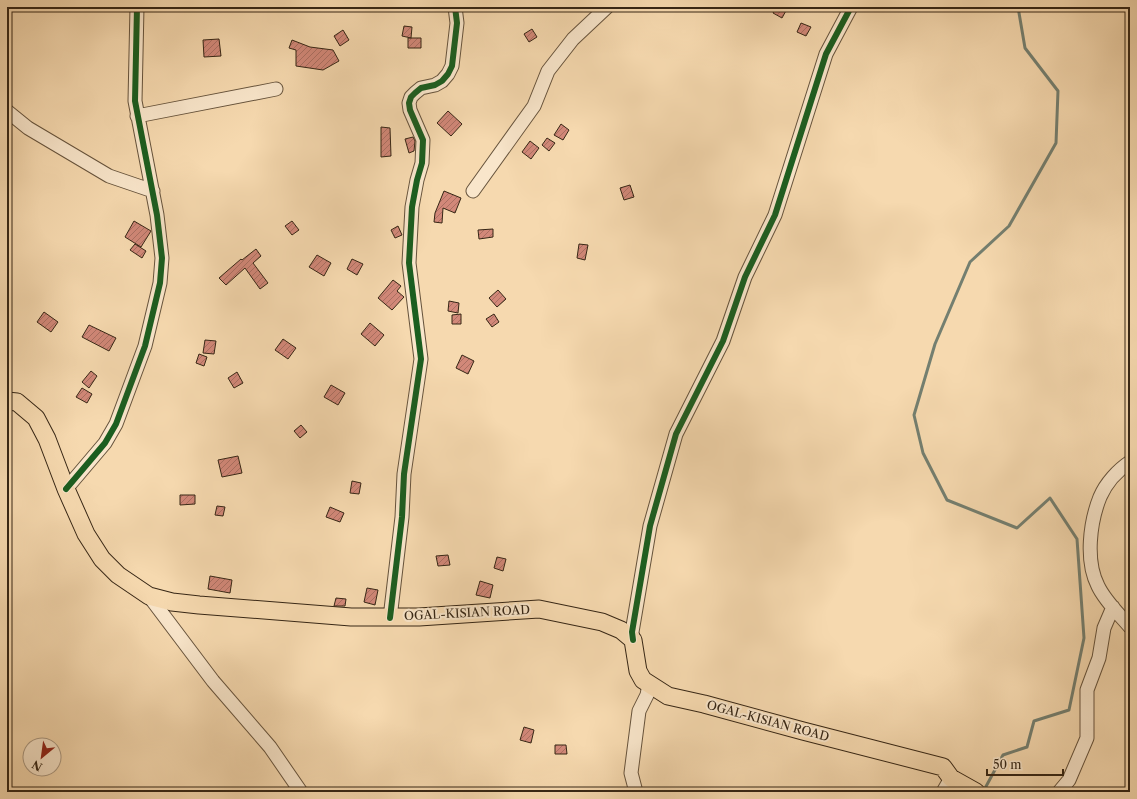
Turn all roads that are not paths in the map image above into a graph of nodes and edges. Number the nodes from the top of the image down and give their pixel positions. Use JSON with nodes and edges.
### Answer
{"nodes":[{"id":1,"x":137,"y":7,"type":"edge"},
{"id":2,"x":455,"y":7,"type":"edge"},
{"id":3,"x":607,"y":7,"type":"edge"},
{"id":4,"x":851,"y":7,"type":"edge"},
{"id":5,"x":276,"y":89,"type":"dead end"},
{"id":6,"x":7,"y":111,"type":"edge"},
{"id":7,"x":137,"y":116,"type":"junction"},
{"id":8,"x":473,"y":191,"type":"dead end"},
{"id":9,"x":153,"y":192,"type":"junction"},
{"id":10,"x":7,"y":401,"type":"edge"},
{"id":11,"x":1130,"y":462,"type":"edge"},
{"id":12,"x":66,"y":488,"type":"junction"},
{"id":13,"x":149,"y":596,"type":"junction"},
{"id":14,"x":1113,"y":607,"type":"junction"},
{"id":15,"x":390,"y":618,"type":"junction"},
{"id":16,"x":1130,"y":626,"type":"edge"},
{"id":17,"x":633,"y":640,"type":"junction"},
{"id":18,"x":649,"y":684,"type":"junction"},
{"id":19,"x":947,"y":785,"type":"edge"},
{"id":20,"x":301,"y":792,"type":"edge"},
{"id":21,"x":636,"y":792,"type":"edge"},
{"id":22,"x":975,"y":792,"type":"edge"},
{"id":23,"x":1059,"y":792,"type":"edge"}],
"edges":[{"from":1,"to":7,"type":"street"},
{"from":2,"to":15,"type":"street"},
{"from":3,"to":8,"type":"street"},
{"from":4,"to":17,"type":"street"},
{"from":5,"to":7,"type":"street"},
{"from":6,"to":9,"type":"street"},
{"from":7,"to":9,"type":"street"},
{"from":9,"to":12,"type":"street"},
{"from":10,"to":12,"type":"main road","name":"OGAL-KISIAN ROAD"},
{"from":11,"to":14,"type":"street"},
{"from":12,"to":13,"type":"main road","name":"OGAL-KISIAN ROAD"},
{"from":13,"to":15,"type":"main road","name":"OGAL-KISIAN ROAD"},
{"from":13,"to":20,"type":"street"},
{"from":14,"to":16,"type":"street"},
{"from":14,"to":23,"type":"street"},
{"from":15,"to":17,"type":"main road","name":"OGAL-KISIAN ROAD"},
{"from":17,"to":18,"type":"main road","name":"OGAL-KISIAN ROAD"},
{"from":18,"to":19,"type":"main road","name":"OGAL-KISIAN ROAD"},
{"from":18,"to":21,"type":"street"},
{"from":19,"to":22,"type":"main road","name":"OGAL-KISIAN ROAD"}]}
